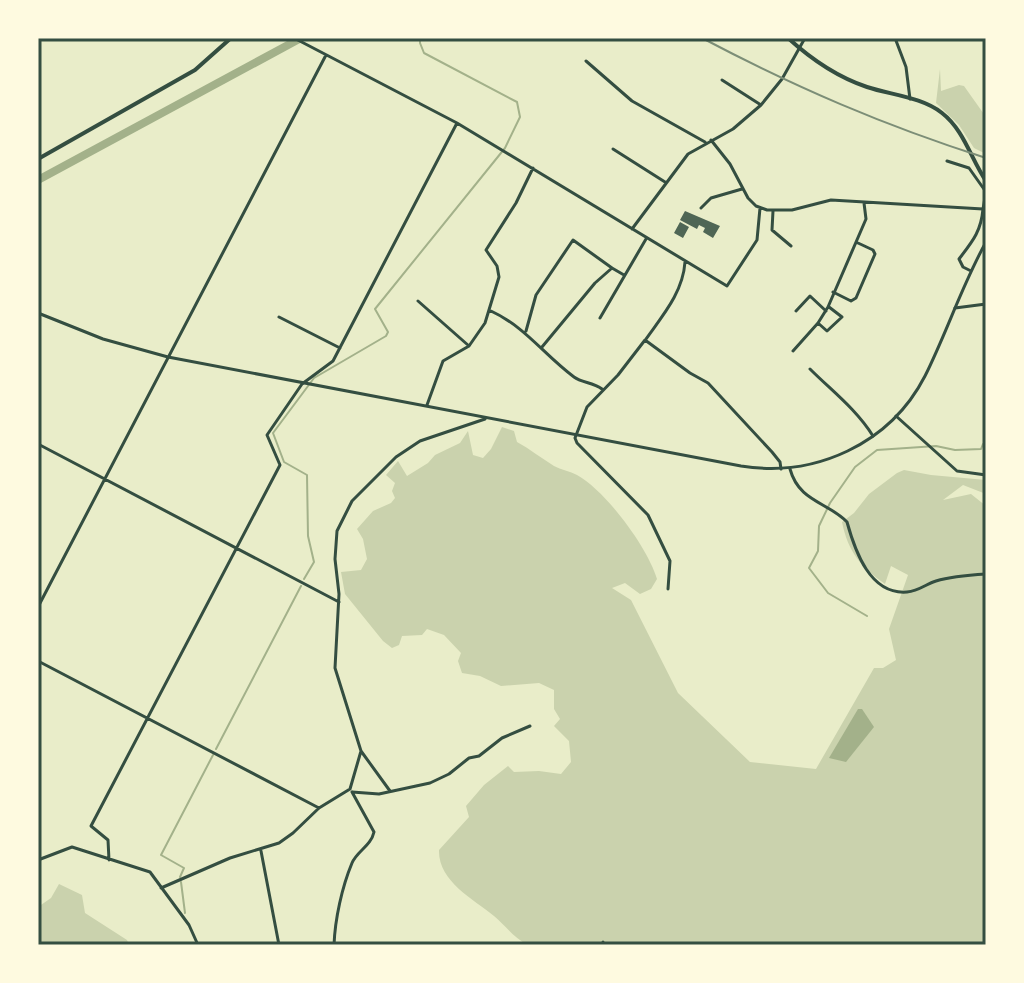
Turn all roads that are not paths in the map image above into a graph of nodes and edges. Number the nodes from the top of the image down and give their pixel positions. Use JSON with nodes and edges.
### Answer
{"nodes":[{"id":1,"x":231,"y":38,"type":"edge"},
{"id":2,"x":294,"y":38,"type":"edge"},
{"id":3,"x":788,"y":38,"type":"edge"},
{"id":4,"x":805,"y":38,"type":"edge"},
{"id":5,"x":895,"y":38,"type":"edge"},
{"id":6,"x":800,"y":49,"type":"junction"},
{"id":7,"x":326,"y":55,"type":"junction"},
{"id":8,"x":586,"y":61,"type":"dead end"},
{"id":9,"x":722,"y":80,"type":"dead end"},
{"id":10,"x":910,"y":99,"type":"junction"},
{"id":11,"x":761,"y":105,"type":"junction"},
{"id":12,"x":457,"y":123,"type":"junction"},
{"id":13,"x":711,"y":140,"type":"junction"},
{"id":14,"x":705,"y":142,"type":"junction"},
{"id":15,"x":613,"y":149,"type":"dead end"},
{"id":16,"x":38,"y":159,"type":"edge"},
{"id":17,"x":947,"y":161,"type":"dead end"},
{"id":18,"x":533,"y":168,"type":"junction"},
{"id":19,"x":986,"y":181,"type":"edge"},
{"id":20,"x":665,"y":182,"type":"junction"},
{"id":21,"x":742,"y":189,"type":"junction"},
{"id":22,"x":864,"y":203,"type":"junction"},
{"id":23,"x":701,"y":208,"type":"dead end"},
{"id":24,"x":760,"y":208,"type":"junction"},
{"id":25,"x":983,"y":209,"type":"junction"},
{"id":26,"x":773,"y":211,"type":"junction"},
{"id":27,"x":632,"y":229,"type":"junction"},
{"id":28,"x":646,"y":239,"type":"junction"},
{"id":29,"x":856,"y":242,"type":"junction"},
{"id":30,"x":986,"y":242,"type":"edge"},
{"id":31,"x":791,"y":246,"type":"dead end"},
{"id":32,"x":685,"y":262,"type":"junction"},
{"id":33,"x":612,"y":268,"type":"junction"},
{"id":34,"x":971,"y":271,"type":"junction"},
{"id":35,"x":624,"y":275,"type":"junction"},
{"id":36,"x":833,"y":292,"type":"junction"},
{"id":37,"x":418,"y":301,"type":"dead end"},
{"id":38,"x":986,"y":304,"type":"edge"},
{"id":39,"x":955,"y":308,"type":"junction"},
{"id":40,"x":827,"y":309,"type":"junction"},
{"id":41,"x":489,"y":310,"type":"junction"},
{"id":42,"x":796,"y":311,"type":"dead end"},
{"id":43,"x":38,"y":313,"type":"edge"},
{"id":44,"x":279,"y":317,"type":"dead end"},
{"id":45,"x":600,"y":318,"type":"dead end"},
{"id":46,"x":818,"y":323,"type":"junction"},
{"id":47,"x":526,"y":331,"type":"junction"},
{"id":48,"x":645,"y":340,"type":"junction"},
{"id":49,"x":469,"y":346,"type":"junction"},
{"id":50,"x":542,"y":347,"type":"junction"},
{"id":51,"x":340,"y":348,"type":"junction"},
{"id":52,"x":793,"y":351,"type":"dead end"},
{"id":53,"x":168,"y":357,"type":"junction"},
{"id":54,"x":810,"y":369,"type":"dead end"},
{"id":55,"x":302,"y":384,"type":"junction"},
{"id":56,"x":603,"y":390,"type":"junction"},
{"id":57,"x":426,"y":407,"type":"junction"},
{"id":58,"x":896,"y":416,"type":"junction"},
{"id":59,"x":486,"y":418,"type":"junction"},
{"id":60,"x":576,"y":435,"type":"junction"},
{"id":61,"x":873,"y":436,"type":"junction"},
{"id":62,"x":38,"y":444,"type":"edge"},
{"id":63,"x":781,"y":469,"type":"junction"},
{"id":64,"x":790,"y":469,"type":"junction"},
{"id":65,"x":986,"y":475,"type":"edge"},
{"id":66,"x":105,"y":479,"type":"junction"},
{"id":67,"x":237,"y":548,"type":"junction"},
{"id":68,"x":986,"y":574,"type":"edge"},
{"id":69,"x":668,"y":589,"type":"dead end"},
{"id":70,"x":339,"y":602,"type":"junction"},
{"id":71,"x":38,"y":607,"type":"edge"},
{"id":72,"x":38,"y":661,"type":"edge"},
{"id":73,"x":148,"y":718,"type":"junction"},
{"id":74,"x":530,"y":726,"type":"dead end"},
{"id":75,"x":361,"y":751,"type":"junction"},
{"id":76,"x":351,"y":790,"type":"junction"},
{"id":77,"x":390,"y":791,"type":"junction"},
{"id":78,"x":319,"y":808,"type":"junction"},
{"id":79,"x":261,"y":850,"type":"junction"},
{"id":80,"x":38,"y":860,"type":"edge"},
{"id":81,"x":109,"y":860,"type":"junction"},
{"id":82,"x":161,"y":888,"type":"junction"},
{"id":83,"x":198,"y":945,"type":"edge"},
{"id":84,"x":279,"y":945,"type":"edge"},
{"id":85,"x":334,"y":945,"type":"edge"}],
"edges":[{"from":1,"to":16,"type":"main road"},
{"from":2,"to":7,"type":"street"},
{"from":3,"to":6,"type":"main road"},
{"from":4,"to":6,"type":"street"},
{"from":5,"to":10,"type":"street"},
{"from":6,"to":10,"type":"main road"},
{"from":6,"to":11,"type":"street"},
{"from":7,"to":12,"type":"street"},
{"from":7,"to":53,"type":"street"},
{"from":8,"to":14,"type":"street"},
{"from":9,"to":11,"type":"street"},
{"from":10,"to":19,"type":"main road"},
{"from":11,"to":13,"type":"street"},
{"from":12,"to":18,"type":"street"},
{"from":12,"to":51,"type":"street"},
{"from":13,"to":14,"type":"street"},
{"from":13,"to":21,"type":"street"},
{"from":14,"to":20,"type":"street"},
{"from":15,"to":20,"type":"street"},
{"from":17,"to":25,"type":"street"},
{"from":18,"to":27,"type":"street"},
{"from":18,"to":41,"type":"street"},
{"from":20,"to":27,"type":"street"},
{"from":21,"to":23,"type":"street"},
{"from":21,"to":24,"type":"street"},
{"from":22,"to":25,"type":"street"},
{"from":22,"to":26,"type":"street"},
{"from":22,"to":29,"type":"street"},
{"from":24,"to":26,"type":"street"},
{"from":24,"to":32,"type":"street"},
{"from":25,"to":34,"type":"street"},
{"from":26,"to":31,"type":"street"},
{"from":27,"to":28,"type":"street"},
{"from":28,"to":32,"type":"street"},
{"from":28,"to":35,"type":"street"},
{"from":29,"to":36,"type":"street"},
{"from":29,"to":36,"type":"street"},
{"from":30,"to":34,"type":"street"},
{"from":32,"to":48,"type":"street"},
{"from":33,"to":35,"type":"street"},
{"from":33,"to":47,"type":"street"},
{"from":33,"to":50,"type":"street"},
{"from":34,"to":39,"type":"street"},
{"from":35,"to":45,"type":"street"},
{"from":36,"to":40,"type":"street"},
{"from":37,"to":49,"type":"street"},
{"from":38,"to":39,"type":"street"},
{"from":39,"to":58,"type":"street"},
{"from":40,"to":42,"type":"street"},
{"from":40,"to":46,"type":"street"},
{"from":40,"to":46,"type":"street"},
{"from":41,"to":47,"type":"street"},
{"from":41,"to":49,"type":"street"},
{"from":43,"to":53,"type":"street"},
{"from":44,"to":51,"type":"street"},
{"from":46,"to":52,"type":"street"},
{"from":47,"to":50,"type":"street"},
{"from":48,"to":56,"type":"street"},
{"from":48,"to":63,"type":"street"},
{"from":49,"to":57,"type":"street"},
{"from":50,"to":56,"type":"street"},
{"from":51,"to":55,"type":"street"},
{"from":53,"to":55,"type":"street"},
{"from":53,"to":66,"type":"street"},
{"from":54,"to":61,"type":"street"},
{"from":55,"to":57,"type":"street"},
{"from":55,"to":67,"type":"street"},
{"from":56,"to":60,"type":"street"},
{"from":57,"to":59,"type":"street"},
{"from":58,"to":61,"type":"street"},
{"from":58,"to":65,"type":"street"},
{"from":59,"to":60,"type":"street"},
{"from":59,"to":70,"type":"street"},
{"from":60,"to":63,"type":"street"},
{"from":60,"to":69,"type":"street"},
{"from":61,"to":64,"type":"street"},
{"from":62,"to":66,"type":"street"},
{"from":63,"to":64,"type":"street"},
{"from":64,"to":68,"type":"street"},
{"from":66,"to":67,"type":"street"},
{"from":66,"to":71,"type":"street"},
{"from":67,"to":70,"type":"street"},
{"from":67,"to":73,"type":"street"},
{"from":70,"to":75,"type":"street"},
{"from":72,"to":73,"type":"street"},
{"from":73,"to":78,"type":"street"},
{"from":73,"to":81,"type":"street"},
{"from":74,"to":77,"type":"street"},
{"from":75,"to":76,"type":"street"},
{"from":75,"to":77,"type":"street"},
{"from":76,"to":77,"type":"street"},
{"from":76,"to":78,"type":"street"},
{"from":76,"to":85,"type":"street"},
{"from":78,"to":79,"type":"street"},
{"from":79,"to":82,"type":"street"},
{"from":79,"to":84,"type":"street"},
{"from":80,"to":81,"type":"street"},
{"from":81,"to":82,"type":"street"},
{"from":82,"to":83,"type":"street"}]}
